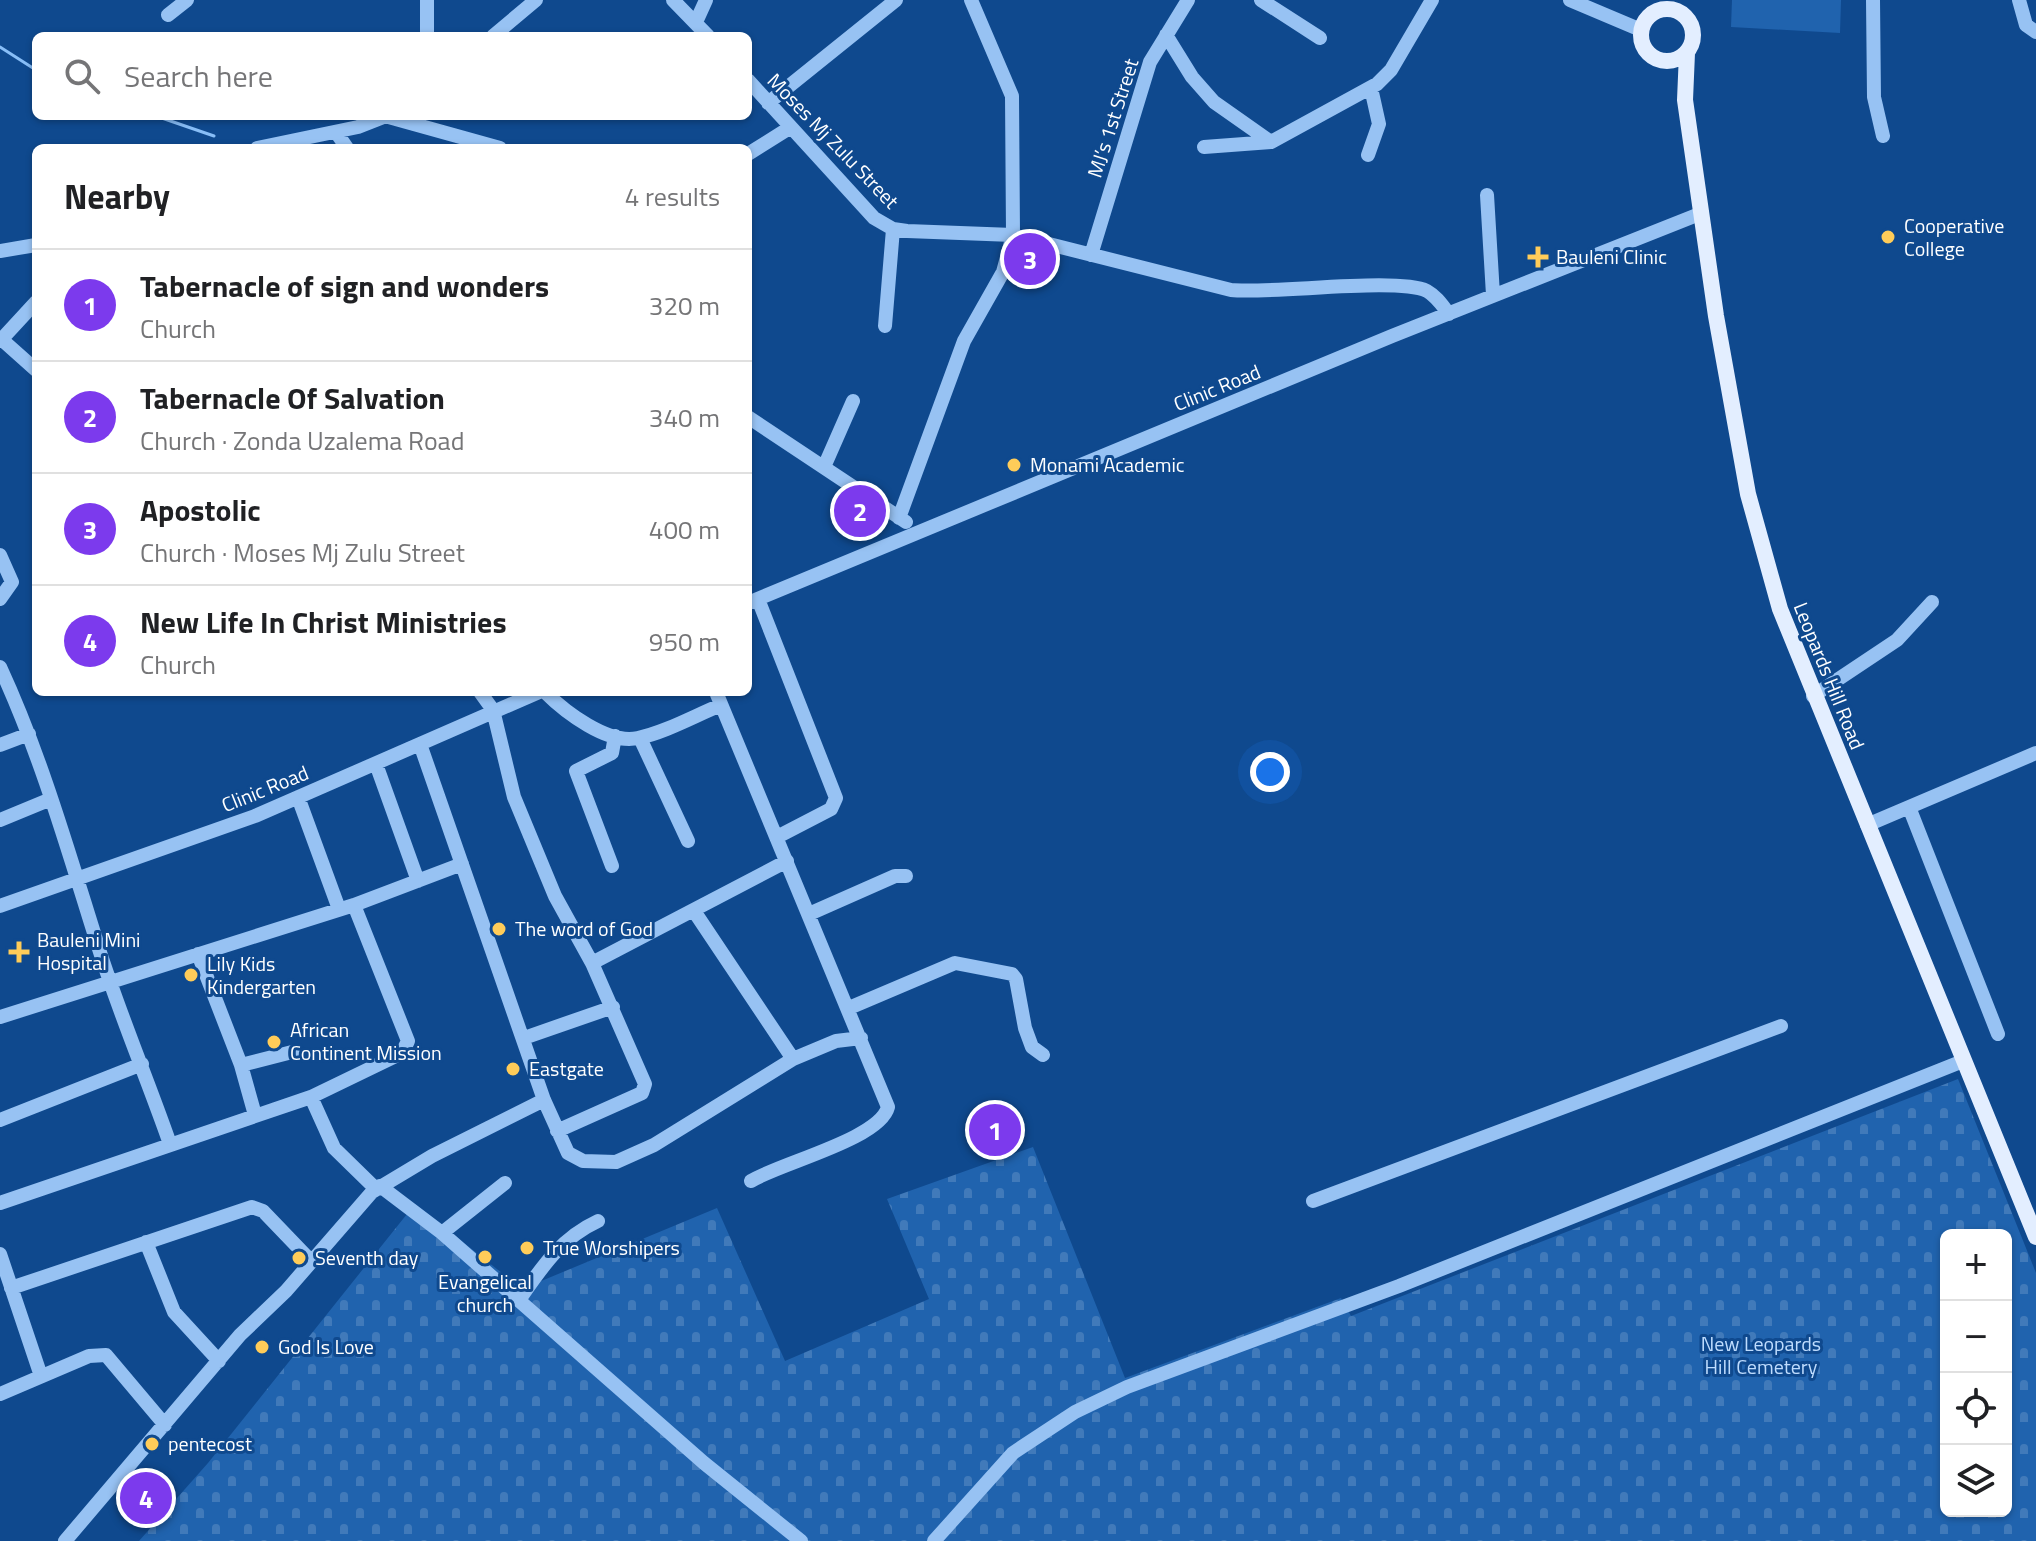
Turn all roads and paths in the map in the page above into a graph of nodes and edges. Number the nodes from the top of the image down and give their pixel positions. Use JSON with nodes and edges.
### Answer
{"nodes":[{"id":1,"x":187,"y":0,"type":"edge"},
{"id":2,"x":427,"y":0,"type":"edge"},
{"id":3,"x":536,"y":0,"type":"edge"},
{"id":4,"x":673,"y":0,"type":"edge"},
{"id":5,"x":706,"y":0,"type":"edge"},
{"id":6,"x":896,"y":0,"type":"edge"},
{"id":7,"x":971,"y":0,"type":"edge"},
{"id":8,"x":1188,"y":0,"type":"edge"},
{"id":9,"x":1261,"y":0,"type":"edge"},
{"id":10,"x":1432,"y":0,"type":"edge"},
{"id":11,"x":1570,"y":0,"type":"edge"},
{"id":12,"x":1873,"y":0,"type":"edge"},
{"id":13,"x":2019,"y":0,"type":"edge"},
{"id":14,"x":1674,"y":5,"type":"edge"},
{"id":15,"x":1656,"y":6,"type":"edge"},
{"id":16,"x":168,"y":15,"type":"dead end"},
{"id":17,"x":696,"y":22,"type":"junction"},
{"id":18,"x":1641,"y":30,"type":"junction"},
{"id":19,"x":427,"y":32,"type":"edge"},
{"id":20,"x":498,"y":32,"type":"edge"},
{"id":21,"x":705,"y":32,"type":"edge"},
{"id":22,"x":2036,"y":32,"type":"edge"},
{"id":23,"x":1166,"y":35,"type":"junction"},
{"id":24,"x":1320,"y":38,"type":"dead end"},
{"id":25,"x":1687,"y":53,"type":"junction"},
{"id":26,"x":1661,"y":61,"type":"junction"},
{"id":27,"x":752,"y":85,"type":"edge"},
{"id":28,"x":1371,"y":88,"type":"junction"},
{"id":29,"x":1685,"y":100,"type":"junction"},
{"id":30,"x":768,"y":103,"type":"junction"},
{"id":31,"x":374,"y":120,"type":"edge"},
{"id":32,"x":400,"y":120,"type":"edge"},
{"id":33,"x":791,"y":127,"type":"junction"},
{"id":34,"x":336,"y":132,"type":"junction"},
{"id":35,"x":1883,"y":136,"type":"dead end"},
{"id":36,"x":1271,"y":142,"type":"junction"},
{"id":37,"x":277,"y":144,"type":"edge"},
{"id":38,"x":344,"y":144,"type":"edge"},
{"id":39,"x":486,"y":144,"type":"edge"},
{"id":40,"x":1204,"y":147,"type":"dead end"},
{"id":41,"x":752,"y":151,"type":"edge"},
{"id":42,"x":1368,"y":155,"type":"dead end"},
{"id":43,"x":1487,"y":195,"type":"dead end"},
{"id":44,"x":1702,"y":213,"type":"junction"},
{"id":45,"x":893,"y":229,"type":"junction"},
{"id":46,"x":1013,"y":235,"type":"junction"},
{"id":47,"x":32,"y":246,"type":"edge"},
{"id":48,"x":0,"y":251,"type":"edge"},
{"id":49,"x":1091,"y":255,"type":"junction"},
{"id":50,"x":1493,"y":295,"type":"junction"},
{"id":51,"x":32,"y":306,"type":"edge"},
{"id":52,"x":1449,"y":314,"type":"junction"},
{"id":53,"x":885,"y":326,"type":"dead end"},
{"id":54,"x":0,"y":340,"type":"edge"},
{"id":55,"x":32,"y":367,"type":"edge"},
{"id":56,"x":853,"y":401,"type":"dead end"},
{"id":57,"x":752,"y":420,"type":"edge"},
{"id":58,"x":824,"y":467,"type":"junction"},
{"id":59,"x":899,"y":518,"type":"junction"},
{"id":60,"x":920,"y":530,"type":"junction"},
{"id":61,"x":0,"y":555,"type":"edge"},
{"id":62,"x":0,"y":599,"type":"edge"},
{"id":63,"x":753,"y":601,"type":"edge"},
{"id":64,"x":1932,"y":602,"type":"dead end"},
{"id":65,"x":1,"y":673,"type":"edge"},
{"id":66,"x":483,"y":696,"type":"edge"},
{"id":67,"x":529,"y":696,"type":"edge"},
{"id":68,"x":549,"y":696,"type":"edge"},
{"id":69,"x":1813,"y":696,"type":"junction"},
{"id":70,"x":718,"y":698,"type":"edge"},
{"id":71,"x":493,"y":710,"type":"junction"},
{"id":72,"x":29,"y":734,"type":"junction"},
{"id":73,"x":615,"y":736,"type":"junction"},
{"id":74,"x":640,"y":738,"type":"junction"},
{"id":75,"x":420,"y":744,"type":"junction"},
{"id":76,"x":0,"y":745,"type":"edge"},
{"id":77,"x":2036,"y":753,"type":"edge"},
{"id":78,"x":376,"y":764,"type":"junction"},
{"id":79,"x":298,"y":797,"type":"junction"},
{"id":80,"x":51,"y":799,"type":"junction"},
{"id":81,"x":1909,"y":807,"type":"junction"},
{"id":82,"x":0,"y":820,"type":"edge"},
{"id":83,"x":1867,"y":825,"type":"junction"},
{"id":84,"x":777,"y":837,"type":"junction"},
{"id":85,"x":688,"y":841,"type":"dead end"},
{"id":86,"x":787,"y":861,"type":"junction"},
{"id":87,"x":462,"y":864,"type":"junction"},
{"id":88,"x":612,"y":866,"type":"dead end"},
{"id":89,"x":906,"y":876,"type":"dead end"},
{"id":90,"x":80,"y":877,"type":"junction"},
{"id":91,"x":418,"y":881,"type":"junction"},
{"id":92,"x":0,"y":906,"type":"edge"},
{"id":93,"x":346,"y":907,"type":"junction"},
{"id":94,"x":694,"y":911,"type":"junction"},
{"id":95,"x":809,"y":914,"type":"junction"},
{"id":96,"x":198,"y":954,"type":"junction"},
{"id":97,"x":592,"y":963,"type":"junction"},
{"id":98,"x":111,"y":983,"type":"junction"},
{"id":99,"x":613,"y":1007,"type":"junction"},
{"id":100,"x":849,"y":1008,"type":"junction"},
{"id":101,"x":0,"y":1017,"type":"edge"},
{"id":102,"x":1781,"y":1026,"type":"dead end"},
{"id":103,"x":1998,"y":1034,"type":"dead end"},
{"id":104,"x":524,"y":1038,"type":"junction"},
{"id":105,"x":861,"y":1038,"type":"junction"},
{"id":106,"x":296,"y":1051,"type":"dead end"},
{"id":107,"x":1043,"y":1055,"type":"dead end"},
{"id":108,"x":793,"y":1059,"type":"junction"},
{"id":109,"x":1963,"y":1061,"type":"junction"},
{"id":110,"x":142,"y":1064,"type":"junction"},
{"id":111,"x":241,"y":1065,"type":"junction"},
{"id":112,"x":311,"y":1097,"type":"junction"},
{"id":113,"x":544,"y":1100,"type":"junction"},
{"id":114,"x":255,"y":1115,"type":"junction"},
{"id":115,"x":0,"y":1120,"type":"edge"},
{"id":116,"x":557,"y":1131,"type":"junction"},
{"id":117,"x":170,"y":1144,"type":"junction"},
{"id":118,"x":751,"y":1181,"type":"dead end"},
{"id":119,"x":505,"y":1183,"type":"dead end"},
{"id":120,"x":378,"y":1188,"type":"junction"},
{"id":121,"x":1313,"y":1201,"type":"dead end"},
{"id":122,"x":0,"y":1203,"type":"edge"},
{"id":123,"x":598,"y":1221,"type":"dead end"},
{"id":124,"x":442,"y":1233,"type":"junction"},
{"id":125,"x":2036,"y":1237,"type":"edge"},
{"id":126,"x":146,"y":1242,"type":"junction"},
{"id":127,"x":0,"y":1254,"type":"edge"},
{"id":128,"x":311,"y":1261,"type":"junction"},
{"id":129,"x":11,"y":1288,"type":"junction"},
{"id":130,"x":519,"y":1300,"type":"junction"},
{"id":131,"x":219,"y":1361,"type":"junction"},
{"id":132,"x":41,"y":1376,"type":"junction"},
{"id":133,"x":0,"y":1394,"type":"edge"},
{"id":134,"x":165,"y":1425,"type":"junction"},
{"id":135,"x":65,"y":1541,"type":"edge"},
{"id":136,"x":801,"y":1541,"type":"edge"},
{"id":137,"x":934,"y":1541,"type":"edge"}],
"edges":[{"from":1,"to":16,"type":"street"},
{"from":2,"to":19,"type":"street"},
{"from":3,"to":20,"type":"street"},
{"from":4,"to":17,"type":"street"},
{"from":5,"to":17,"type":"street"},
{"from":6,"to":30,"type":"street"},
{"from":7,"to":46,"type":"street"},
{"from":8,"to":23,"type":"street","name":"MJ’s 1st Street"},
{"from":9,"to":24,"type":"street"},
{"from":10,"to":28,"type":"street"},
{"from":11,"to":18,"type":"street"},
{"from":12,"to":35,"type":"street"},
{"from":13,"to":22,"type":"street"},
{"from":14,"to":15,"type":"main road"},
{"from":14,"to":25,"type":"main road"},
{"from":15,"to":18,"type":"main road"},
{"from":17,"to":21,"type":"street"},
{"from":18,"to":26,"type":"main road"},
{"from":23,"to":36,"type":"street"},
{"from":23,"to":49,"type":"street","name":"MJ’s 1st Street"},
{"from":25,"to":26,"type":"main road"},
{"from":25,"to":29,"type":"main road","name":"Leopards Hill Road"},
{"from":26,"to":29,"type":"main road","name":"Leopards Hill Road"},
{"from":27,"to":30,"type":"street","name":"Moses Mj Zulu Street"},
{"from":28,"to":36,"type":"street"},
{"from":28,"to":42,"type":"street"},
{"from":29,"to":44,"type":"main road","name":"Leopards Hill Road"},
{"from":30,"to":33,"type":"street","name":"Moses Mj Zulu Street"},
{"from":31,"to":34,"type":"street"},
{"from":32,"to":39,"type":"street"},
{"from":33,"to":41,"type":"street"},
{"from":33,"to":45,"type":"street","name":"Moses Mj Zulu Street"},
{"from":34,"to":37,"type":"street"},
{"from":34,"to":38,"type":"street"},
{"from":36,"to":40,"type":"street"},
{"from":43,"to":50,"type":"street"},
{"from":44,"to":50,"type":"street","name":"Clinic Road"},
{"from":44,"to":69,"type":"main road","name":"Leopards Hill Road"},
{"from":45,"to":46,"type":"street","name":"Moses Mj Zulu Street"},
{"from":45,"to":53,"type":"street"},
{"from":46,"to":49,"type":"street","name":"Moses Mj Zulu Street"},
{"from":46,"to":59,"type":"street"},
{"from":47,"to":48,"type":"street"},
{"from":49,"to":52,"type":"street","name":"Moses Mj Zulu Street"},
{"from":50,"to":52,"type":"street","name":"Clinic Road"},
{"from":51,"to":54,"type":"street"},
{"from":52,"to":60,"type":"street","name":"Clinic Road"},
{"from":54,"to":55,"type":"street"},
{"from":56,"to":58,"type":"street"},
{"from":57,"to":58,"type":"street"},
{"from":58,"to":59,"type":"street"},
{"from":59,"to":60,"type":"street"},
{"from":60,"to":63,"type":"street","name":"Clinic Road"},
{"from":61,"to":62,"type":"street"},
{"from":63,"to":84,"type":"street"},
{"from":64,"to":69,"type":"street"},
{"from":65,"to":72,"type":"street"},
{"from":66,"to":71,"type":"street"},
{"from":67,"to":71,"type":"street","name":"Clinic Road"},
{"from":68,"to":73,"type":"street"},
{"from":69,"to":83,"type":"main road","name":"Leopards Hill Road"},
{"from":70,"to":74,"type":"street"},
{"from":70,"to":84,"type":"street"},
{"from":71,"to":75,"type":"street","name":"Clinic Road"},
{"from":71,"to":97,"type":"street"},
{"from":72,"to":76,"type":"street"},
{"from":72,"to":80,"type":"street"},
{"from":73,"to":74,"type":"street"},
{"from":73,"to":88,"type":"street"},
{"from":74,"to":85,"type":"street"},
{"from":75,"to":78,"type":"street","name":"Clinic Road"},
{"from":75,"to":87,"type":"street"},
{"from":77,"to":81,"type":"street"},
{"from":78,"to":79,"type":"street","name":"Clinic Road"},
{"from":78,"to":91,"type":"street"},
{"from":79,"to":90,"type":"street","name":"Clinic Road"},
{"from":79,"to":93,"type":"street"},
{"from":80,"to":82,"type":"street"},
{"from":80,"to":90,"type":"street"},
{"from":81,"to":83,"type":"street"},
{"from":81,"to":103,"type":"street"},
{"from":83,"to":109,"type":"main road","name":"Leopards Hill Road"},
{"from":84,"to":86,"type":"street"},
{"from":86,"to":94,"type":"street"},
{"from":86,"to":95,"type":"street"},
{"from":87,"to":91,"type":"street"},
{"from":87,"to":104,"type":"street"},
{"from":89,"to":95,"type":"street"},
{"from":90,"to":92,"type":"street","name":"Clinic Road"},
{"from":90,"to":98,"type":"street"},
{"from":91,"to":93,"type":"street"},
{"from":93,"to":96,"type":"street"},
{"from":93,"to":112,"type":"street"},
{"from":94,"to":97,"type":"street"},
{"from":94,"to":108,"type":"street"},
{"from":95,"to":100,"type":"street"},
{"from":96,"to":98,"type":"street"},
{"from":96,"to":111,"type":"street"},
{"from":97,"to":99,"type":"street"},
{"from":98,"to":101,"type":"street"},
{"from":98,"to":110,"type":"street"},
{"from":99,"to":104,"type":"street"},
{"from":99,"to":116,"type":"street"},
{"from":100,"to":105,"type":"street"},
{"from":100,"to":107,"type":"street"},
{"from":102,"to":121,"type":"street"},
{"from":104,"to":113,"type":"street"},
{"from":105,"to":108,"type":"street"},
{"from":105,"to":118,"type":"street"},
{"from":106,"to":111,"type":"street"},
{"from":108,"to":116,"type":"street"},
{"from":109,"to":125,"type":"main road","name":"Leopards Hill Road"},
{"from":109,"to":137,"type":"street"},
{"from":110,"to":115,"type":"street"},
{"from":110,"to":117,"type":"street"},
{"from":111,"to":114,"type":"street"},
{"from":112,"to":114,"type":"street"},
{"from":112,"to":120,"type":"street"},
{"from":113,"to":116,"type":"street"},
{"from":113,"to":120,"type":"street"},
{"from":114,"to":117,"type":"street"},
{"from":117,"to":122,"type":"street"},
{"from":119,"to":124,"type":"street"},
{"from":120,"to":124,"type":"street"},
{"from":120,"to":128,"type":"street"},
{"from":123,"to":130,"type":"street"},
{"from":124,"to":130,"type":"street"},
{"from":126,"to":128,"type":"street"},
{"from":126,"to":129,"type":"street"},
{"from":126,"to":131,"type":"street"},
{"from":127,"to":129,"type":"street"},
{"from":128,"to":131,"type":"street"},
{"from":129,"to":132,"type":"street"},
{"from":130,"to":136,"type":"street"},
{"from":131,"to":134,"type":"street"},
{"from":132,"to":133,"type":"street"},
{"from":132,"to":134,"type":"street"},
{"from":134,"to":135,"type":"street"}]}
